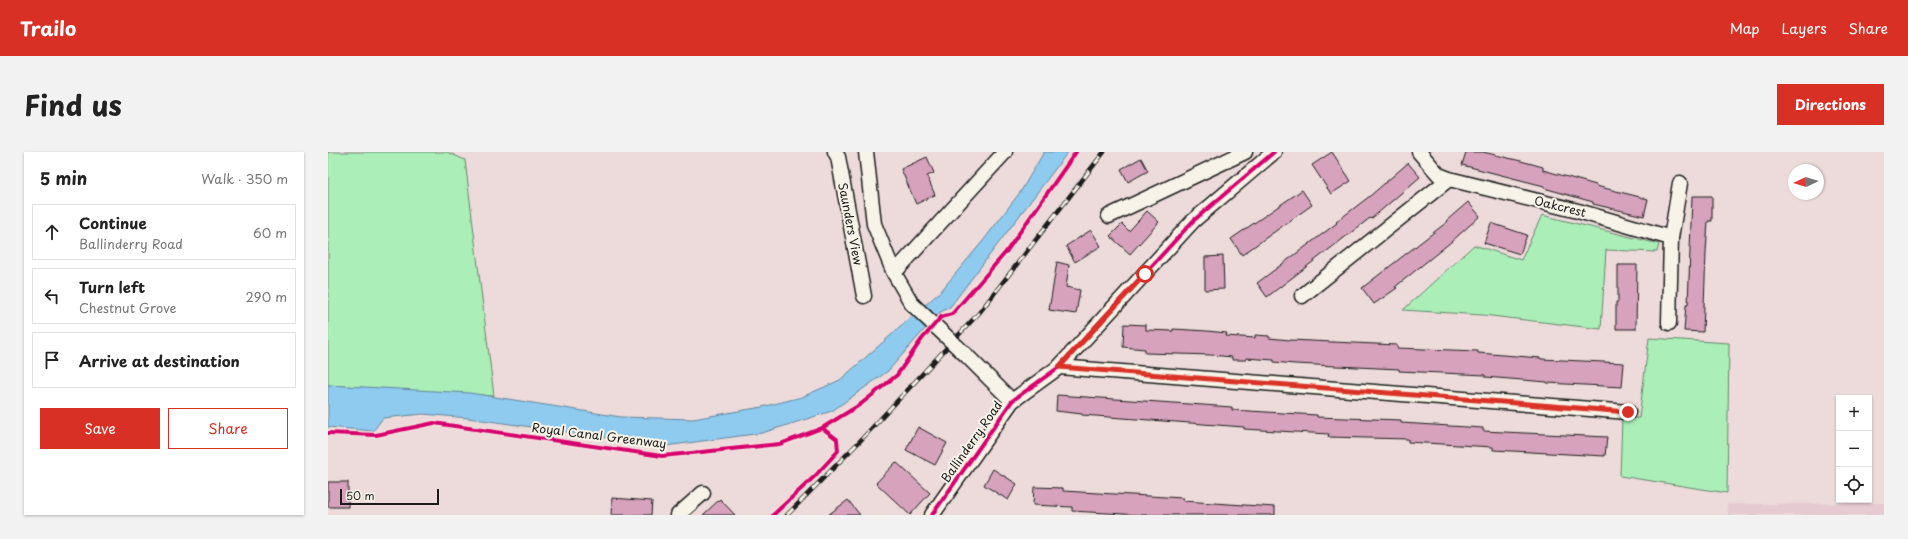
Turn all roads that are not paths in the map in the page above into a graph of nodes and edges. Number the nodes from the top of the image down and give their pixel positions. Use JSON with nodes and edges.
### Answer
{"nodes":[{"id":1,"x":835,"y":152,"type":"edge"},
{"id":2,"x":866,"y":152,"type":"edge"},
{"id":3,"x":1005,"y":152,"type":"edge"},
{"id":4,"x":1245,"y":152,"type":"edge"},
{"id":5,"x":1274,"y":152,"type":"edge"},
{"id":6,"x":1419,"y":152,"type":"edge"},
{"id":7,"x":1449,"y":180,"type":"junction"},
{"id":8,"x":1680,"y":183,"type":"dead end"},
{"id":9,"x":1109,"y":216,"type":"dead end"},
{"id":10,"x":1671,"y":238,"type":"junction"},
{"id":11,"x":894,"y":273,"type":"junction"},
{"id":12,"x":864,"y":296,"type":"dead end"},
{"id":13,"x":1302,"y":296,"type":"dead end"},
{"id":14,"x":1669,"y":323,"type":"dead end"},
{"id":15,"x":1059,"y":367,"type":"junction"},
{"id":16,"x":1012,"y":401,"type":"junction"},
{"id":17,"x":1628,"y":412,"type":"dead end"},
{"id":18,"x":703,"y":493,"type":"dead end"},
{"id":19,"x":935,"y":514,"type":"edge"},
{"id":20,"x":678,"y":515,"type":"edge"}],
"edges":[{"from":1,"to":12,"type":"street","name":"Saunders View"},
{"from":2,"to":11,"type":"street"},
{"from":3,"to":11,"type":"street"},
{"from":4,"to":9,"type":"street"},
{"from":5,"to":15,"type":"street","name":"Ballinderry Road"},
{"from":6,"to":7,"type":"street","name":"Oakcrest"},
{"from":7,"to":10,"type":"street","name":"Oakcrest"},
{"from":7,"to":13,"type":"street"},
{"from":8,"to":10,"type":"street"},
{"from":10,"to":14,"type":"street"},
{"from":11,"to":16,"type":"street","bridge":true},
{"from":15,"to":16,"type":"street","name":"Ballinderry Road"},
{"from":15,"to":17,"type":"street"},
{"from":16,"to":19,"type":"street","name":"Ballinderry Road"},
{"from":18,"to":20,"type":"street"}]}
